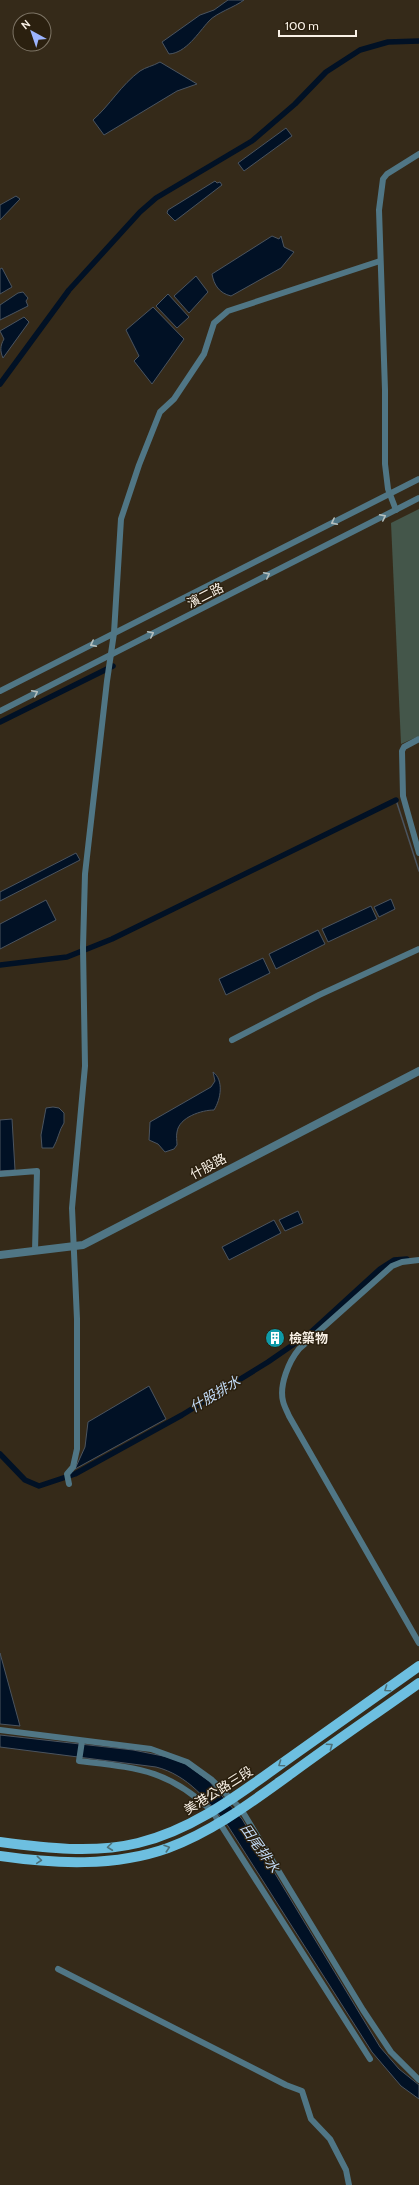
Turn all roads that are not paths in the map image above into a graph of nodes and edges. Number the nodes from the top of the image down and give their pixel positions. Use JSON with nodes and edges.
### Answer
{"nodes":[{"id":1,"x":419,"y":154,"type":"edge"},
{"id":2,"x":380,"y":261,"type":"junction"},
{"id":3,"x":419,"y":479,"type":"edge"},
{"id":4,"x":390,"y":494,"type":"junction"},
{"id":5,"x":419,"y":498,"type":"edge"},
{"id":6,"x":396,"y":510,"type":"junction"},
{"id":7,"x":114,"y":633,"type":"junction"},
{"id":8,"x":111,"y":654,"type":"junction"},
{"id":9,"x":0,"y":690,"type":"edge"},
{"id":10,"x":0,"y":710,"type":"edge"},
{"id":11,"x":419,"y":739,"type":"edge"},
{"id":12,"x":419,"y":853,"type":"edge"},
{"id":13,"x":419,"y":949,"type":"edge"},
{"id":14,"x":232,"y":1040,"type":"dead end"},
{"id":15,"x":419,"y":1071,"type":"edge"},
{"id":16,"x":0,"y":1174,"type":"edge"},
{"id":17,"x":74,"y":1246,"type":"junction"},
{"id":18,"x":35,"y":1251,"type":"junction"},
{"id":19,"x":0,"y":1255,"type":"edge"},
{"id":20,"x":419,"y":1260,"type":"edge"},
{"id":21,"x":69,"y":1484,"type":"dead end"},
{"id":22,"x":419,"y":1643,"type":"edge"},
{"id":23,"x":419,"y":1666,"type":"edge"},
{"id":24,"x":419,"y":1683,"type":"edge"},
{"id":25,"x":0,"y":1730,"type":"edge"},
{"id":26,"x":82,"y":1741,"type":"junction"},
{"id":27,"x":232,"y":1799,"type":"junction"},
{"id":28,"x":241,"y":1809,"type":"junction"},
{"id":29,"x":212,"y":1811,"type":"junction"},
{"id":30,"x":220,"y":1823,"type":"junction"},
{"id":31,"x":0,"y":1842,"type":"edge"},
{"id":32,"x":0,"y":1856,"type":"edge"},
{"id":33,"x":58,"y":1969,"type":"dead end"},
{"id":34,"x":370,"y":2059,"type":"dead end"},
{"id":35,"x":419,"y":2080,"type":"edge"},
{"id":36,"x":349,"y":2185,"type":"edge"}],
"edges":[{"from":1,"to":2,"type":"street"},
{"from":2,"to":4,"type":"street"},
{"from":2,"to":7,"type":"street"},
{"from":3,"to":4,"type":"street","name":"濱二路"},
{"from":4,"to":6,"type":"street"},
{"from":4,"to":7,"type":"street","name":"濱二路","one_way":true},
{"from":5,"to":6,"type":"street","name":"濱二路"},
{"from":8,"to":6,"type":"street","name":"濱二路","one_way":true},
{"from":7,"to":8,"type":"street"},
{"from":7,"to":9,"type":"street","name":"濱二路","one_way":true},
{"from":10,"to":8,"type":"street","name":"濱二路","one_way":true},
{"from":8,"to":17,"type":"street"},
{"from":11,"to":12,"type":"street"},
{"from":13,"to":14,"type":"street"},
{"from":15,"to":17,"type":"street","name":"什股路"},
{"from":16,"to":18,"type":"street"},
{"from":17,"to":18,"type":"street","name":"什股路"},
{"from":17,"to":21,"type":"street"},
{"from":18,"to":19,"type":"street","name":"什股路"},
{"from":20,"to":22,"type":"street"},
{"from":23,"to":27,"type":"main road","name":"美港公路三段","one_way":true},
{"from":28,"to":24,"type":"main road","name":"美港公路三段","one_way":true},
{"from":25,"to":26,"type":"street"},
{"from":26,"to":27,"type":"street"},
{"from":26,"to":29,"type":"street"},
{"from":27,"to":28,"type":"street"},
{"from":27,"to":29,"type":"main road","name":"美港公路三段"},
{"from":28,"to":30,"type":"main road","name":"美港公路三段"},
{"from":28,"to":35,"type":"street"},
{"from":29,"to":30,"type":"street"},
{"from":29,"to":31,"type":"main road","name":"美港公路三段","one_way":true},
{"from":32,"to":30,"type":"main road","name":"美港公路三段","one_way":true},
{"from":30,"to":34,"type":"street"},
{"from":33,"to":36,"type":"street"}]}
